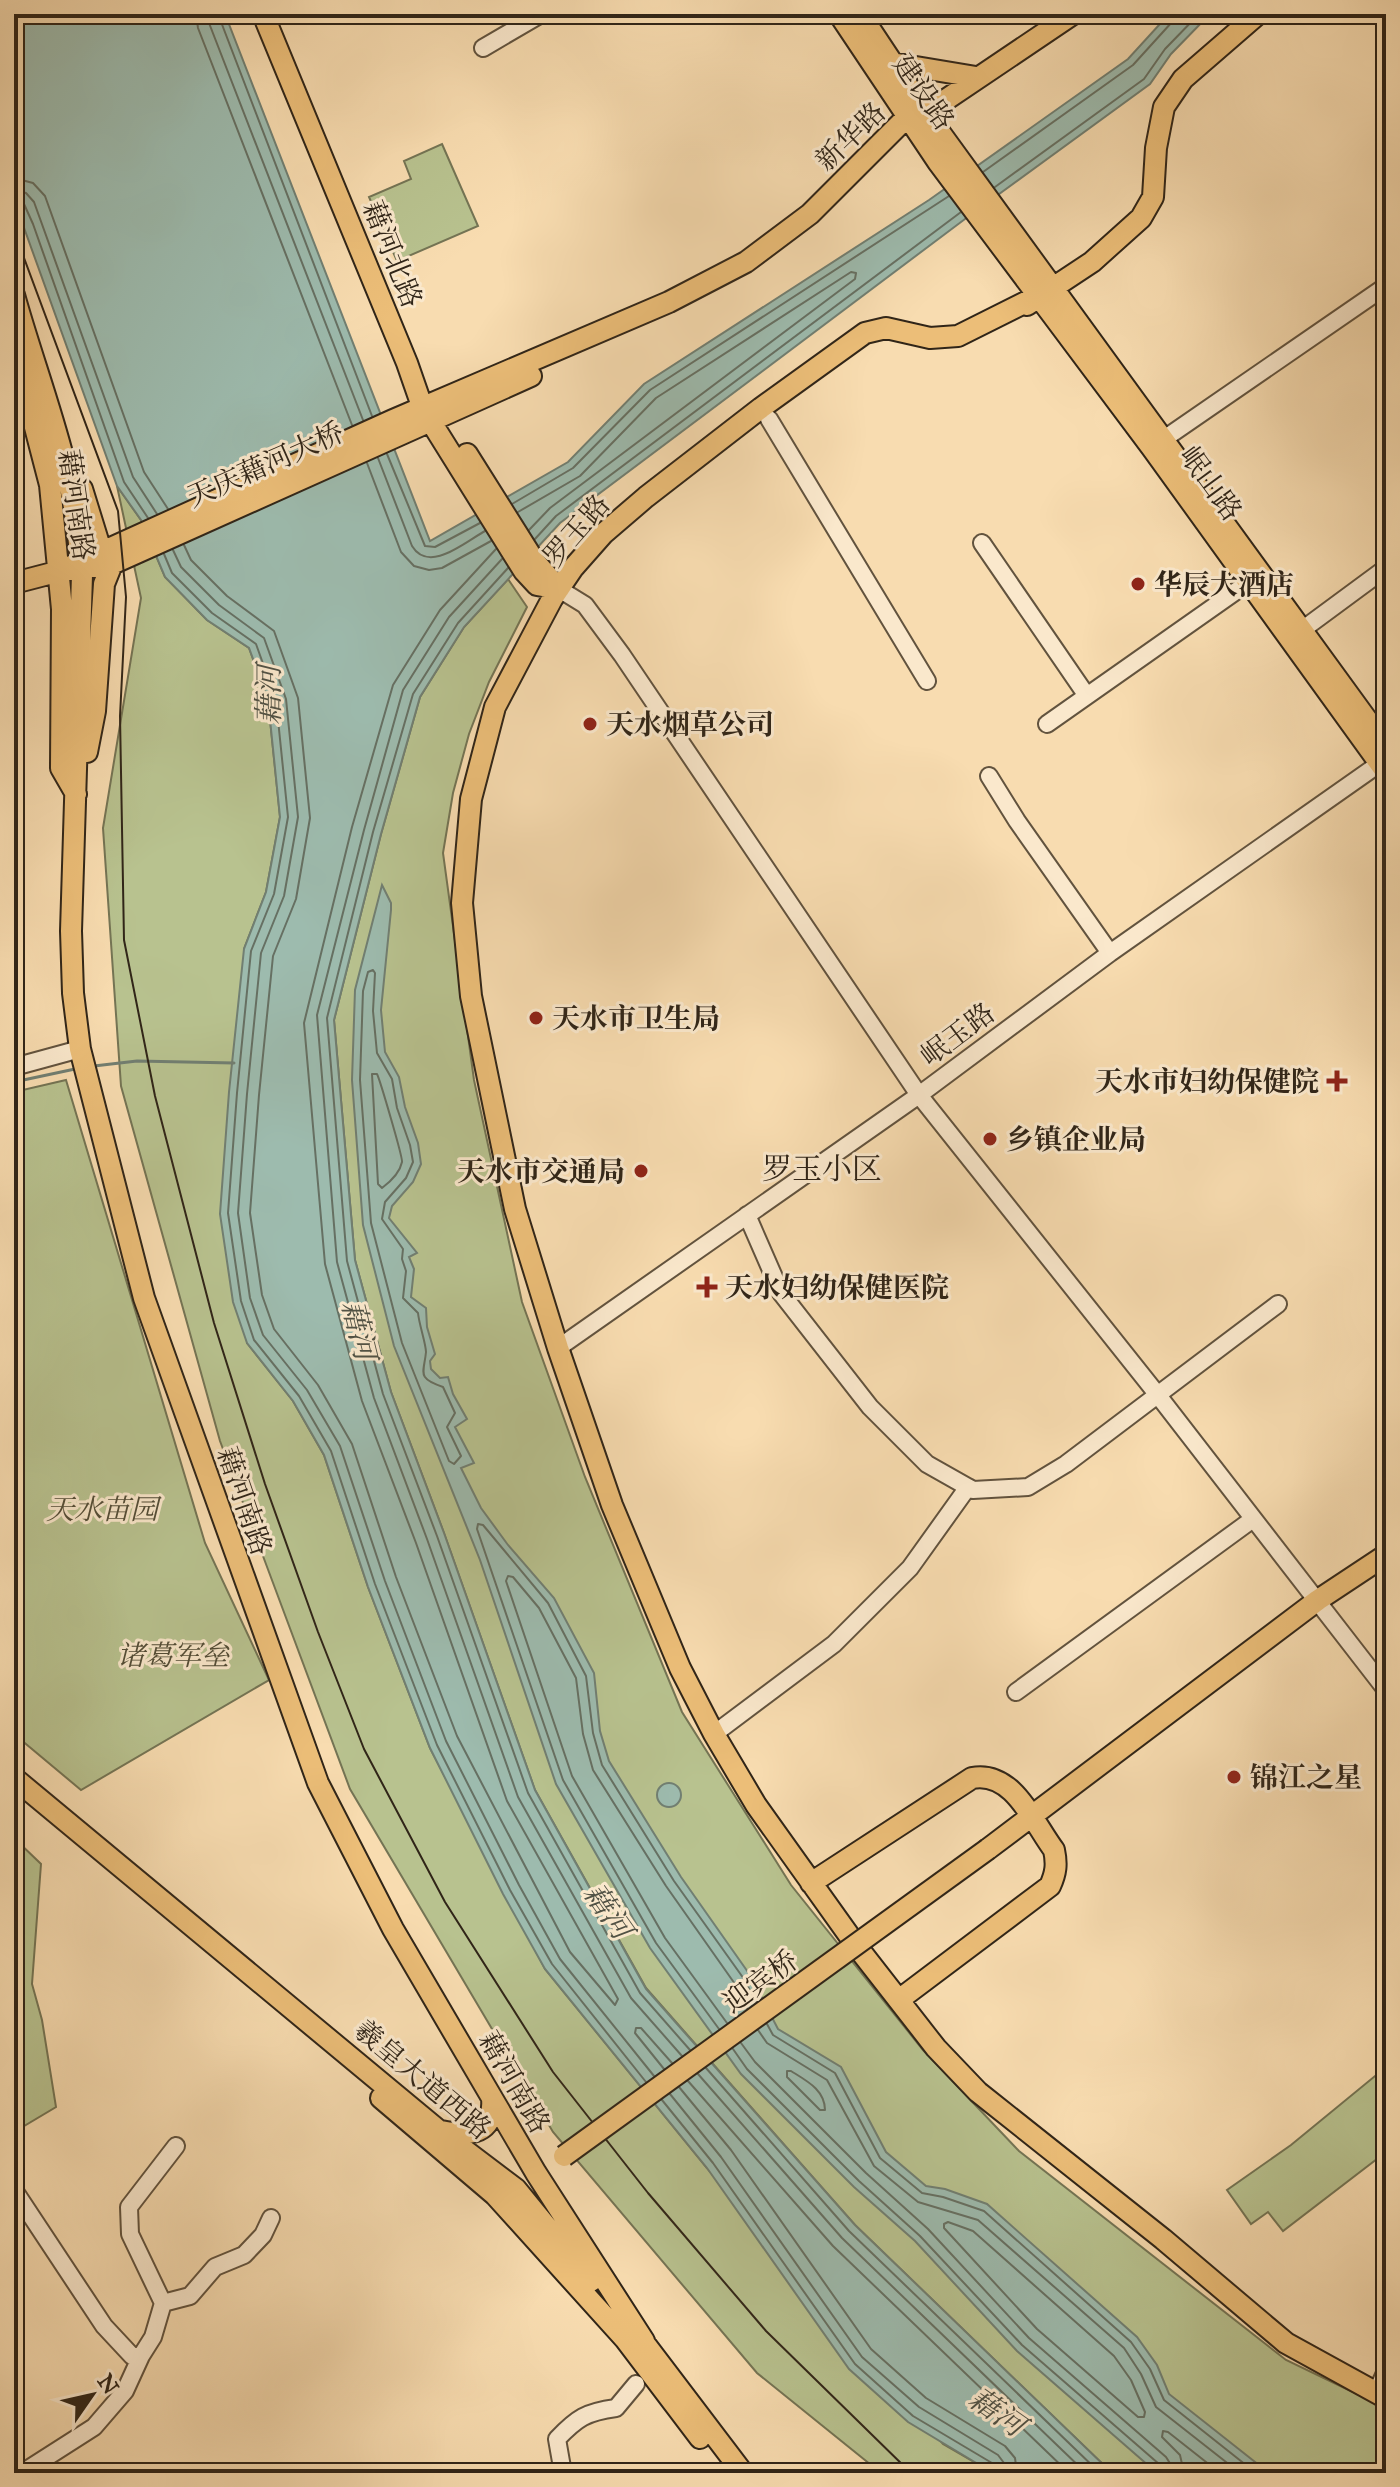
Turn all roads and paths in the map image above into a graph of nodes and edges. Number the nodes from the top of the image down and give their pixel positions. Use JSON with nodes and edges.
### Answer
{"nodes":[{"id":1,"x":263,"y":14,"type":"edge"},
{"id":2,"x":276,"y":14,"type":"edge"},
{"id":3,"x":541,"y":14,"type":"edge"},
{"id":4,"x":839,"y":14,"type":"edge"},
{"id":5,"x":860,"y":14,"type":"edge"},
{"id":6,"x":1073,"y":14,"type":"edge"},
{"id":7,"x":1258,"y":14,"type":"edge"},
{"id":8,"x":483,"y":48,"type":"dead end"},
{"id":9,"x":892,"y":63,"type":"junction"},
{"id":10,"x":976,"y":77,"type":"junction"},
{"id":11,"x":916,"y":119,"type":"junction"},
{"id":12,"x":1386,"y":286,"type":"edge"},
{"id":13,"x":1045,"y":291,"type":"junction"},
{"id":14,"x":14,"y":295,"type":"edge"},
{"id":15,"x":18,"y":321,"type":"edge"},
{"id":16,"x":433,"y":412,"type":"junction"},
{"id":17,"x":769,"y":419,"type":"junction"},
{"id":18,"x":1164,"y":439,"type":"junction"},
{"id":19,"x":982,"y":543,"type":"dead end"},
{"id":20,"x":105,"y":549,"type":"junction"},
{"id":21,"x":80,"y":553,"type":"dead end"},
{"id":22,"x":1386,"y":568,"type":"edge"},
{"id":23,"x":60,"y":571,"type":"junction"},
{"id":24,"x":82,"y":575,"type":"dead end"},
{"id":25,"x":1249,"y":582,"type":"junction"},
{"id":26,"x":14,"y":583,"type":"edge"},
{"id":27,"x":559,"y":589,"type":"junction"},
{"id":28,"x":1302,"y":630,"type":"junction"},
{"id":29,"x":927,"y":681,"type":"dead end"},
{"id":30,"x":1087,"y":696,"type":"junction"},
{"id":31,"x":1047,"y":724,"type":"dead end"},
{"id":32,"x":1384,"y":760,"type":"edge"},
{"id":33,"x":989,"y":776,"type":"dead end"},
{"id":34,"x":76,"y":794,"type":"junction"},
{"id":35,"x":1110,"y":953,"type":"junction"},
{"id":36,"x":80,"y":1049,"type":"junction"},
{"id":37,"x":14,"y":1067,"type":"edge"},
{"id":38,"x":919,"y":1095,"type":"junction"},
{"id":39,"x":747,"y":1215,"type":"junction"},
{"id":40,"x":1278,"y":1304,"type":"dead end"},
{"id":41,"x":558,"y":1348,"type":"junction"},
{"id":42,"x":1157,"y":1394,"type":"junction"},
{"id":43,"x":968,"y":1487,"type":"junction"},
{"id":44,"x":1253,"y":1519,"type":"junction"},
{"id":45,"x":1386,"y":1555,"type":"edge"},
{"id":46,"x":1318,"y":1600,"type":"junction"},
{"id":47,"x":1386,"y":1690,"type":"edge"},
{"id":48,"x":1016,"y":1692,"type":"dead end"},
{"id":49,"x":714,"y":1734,"type":"junction"},
{"id":50,"x":14,"y":1778,"type":"edge"},
{"id":51,"x":14,"y":1794,"type":"edge"},
{"id":52,"x":1031,"y":1817,"type":"junction"},
{"id":53,"x":811,"y":1883,"type":"junction"},
{"id":54,"x":900,"y":1999,"type":"junction"},
{"id":55,"x":492,"y":2098,"type":"junction"},
{"id":56,"x":438,"y":2130,"type":"junction"},
{"id":57,"x":176,"y":2146,"type":"dead end"},
{"id":58,"x":536,"y":2173,"type":"junction"},
{"id":59,"x":516,"y":2189,"type":"junction"},
{"id":60,"x":14,"y":2190,"type":"edge"},
{"id":61,"x":495,"y":2195,"type":"junction"},
{"id":62,"x":271,"y":2218,"type":"dead end"},
{"id":63,"x":163,"y":2303,"type":"junction"},
{"id":64,"x":644,"y":2341,"type":"junction"},
{"id":65,"x":141,"y":2356,"type":"junction"},
{"id":66,"x":1386,"y":2371,"type":"edge"},
{"id":67,"x":636,"y":2384,"type":"dead end"},
{"id":68,"x":1381,"y":2395,"type":"edge"},
{"id":69,"x":22,"y":2473,"type":"edge"},
{"id":70,"x":563,"y":2473,"type":"edge"},
{"id":71,"x":728,"y":2473,"type":"edge"},
{"id":72,"x":743,"y":2473,"type":"edge"}],
"edges":[{"from":1,"to":16,"type":"main road","name":"藉河北路"},
{"from":2,"to":16,"type":"main road","name":"藉河北路"},
{"from":3,"to":8,"type":"street"},
{"from":4,"to":11,"type":"main road","name":"建设路"},
{"from":5,"to":9,"type":"main road","name":"建设路"},
{"from":6,"to":10,"type":"main road"},
{"from":7,"to":13,"type":"main road","name":"罗玉路"},
{"from":9,"to":10,"type":"main road"},
{"from":9,"to":11,"type":"main road","name":"建设路"},
{"from":10,"to":11,"type":"main road","name":"新华路"},
{"from":11,"to":13,"type":"main road","name":"建设路"},
{"from":11,"to":16,"type":"main road","name":"新华路"},
{"from":12,"to":18,"type":"street"},
{"from":13,"to":17,"type":"main road","name":"罗玉路"},
{"from":13,"to":18,"type":"main road","name":"岷山路"},
{"from":13,"to":25,"type":"main road","name":"岷山路"},
{"from":13,"to":27,"type":"main road","name":"罗玉路"},
{"from":14,"to":15,"type":"main road","name":"藉河南路"},
{"from":15,"to":20,"type":"main road","name":"藉河南路"},
{"from":15,"to":21,"type":"main road","name":"藉河南路"},
{"from":15,"to":23,"type":"main road","name":"藉河南路"},
{"from":16,"to":20,"type":"main road","name":"天庆藉河大桥"},
{"from":16,"to":27,"type":"main road","name":"藉河北路"},
{"from":17,"to":27,"type":"main road","name":"罗玉路"},
{"from":17,"to":29,"type":"street"},
{"from":18,"to":28,"type":"main road","name":"岷山路"},
{"from":19,"to":30,"type":"street"},
{"from":20,"to":23,"type":"main road","name":"天庆藉河大桥"},
{"from":20,"to":34,"type":"main road","name":"藉河南路"},
{"from":22,"to":28,"type":"street"},
{"from":23,"to":26,"type":"main road","name":"天庆藉河大桥"},
{"from":23,"to":34,"type":"main road","name":"藉河南路"},
{"from":24,"to":34,"type":"main road","name":"藉河南路"},
{"from":25,"to":30,"type":"street"},
{"from":25,"to":32,"type":"main road","name":"岷山路"},
{"from":27,"to":38,"type":"street"},
{"from":27,"to":41,"type":"main road"},
{"from":28,"to":32,"type":"main road","name":"岷山路"},
{"from":30,"to":31,"type":"street"},
{"from":32,"to":35,"type":"street","name":"岷玉路"},
{"from":33,"to":35,"type":"street"},
{"from":34,"to":36,"type":"main road","name":"藉河南路"},
{"from":35,"to":38,"type":"street","name":"岷玉路"},
{"from":36,"to":37,"type":"street"},
{"from":36,"to":55,"type":"main road","name":"藉河南路"},
{"from":38,"to":39,"type":"street","name":"岷玉路"},
{"from":38,"to":42,"type":"street"},
{"from":39,"to":41,"type":"street","name":"岷玉路"},
{"from":39,"to":43,"type":"street"},
{"from":40,"to":42,"type":"street"},
{"from":41,"to":49,"type":"main road"},
{"from":42,"to":43,"type":"street"},
{"from":42,"to":44,"type":"street"},
{"from":43,"to":49,"type":"street"},
{"from":44,"to":46,"type":"street"},
{"from":44,"to":48,"type":"street"},
{"from":45,"to":46,"type":"main road","name":"迎宾桥"},
{"from":46,"to":47,"type":"street"},
{"from":46,"to":52,"type":"main road","name":"迎宾桥"},
{"from":49,"to":53,"type":"main road"},
{"from":50,"to":56,"type":"main road","name":"羲皇大道西路"},
{"from":51,"to":61,"type":"main road","name":"羲皇大道西路"},
{"from":52,"to":53,"type":"main road"},
{"from":52,"to":54,"type":"main road"},
{"from":52,"to":58,"type":"main road","name":"迎宾桥","bridge":true},
{"from":53,"to":54,"type":"main road"},
{"from":54,"to":68,"type":"main road"},
{"from":55,"to":56,"type":"main road"},
{"from":55,"to":58,"type":"main road","name":"藉河南路"},
{"from":56,"to":59,"type":"main road","name":"羲皇大道西路"},
{"from":57,"to":63,"type":"street"},
{"from":58,"to":59,"type":"main road","name":"迎宾桥"},
{"from":58,"to":64,"type":"main road","name":"藉河南路"},
{"from":59,"to":61,"type":"main road"},
{"from":59,"to":64,"type":"main road","name":"羲皇大道西路"},
{"from":60,"to":65,"type":"street"},
{"from":61,"to":71,"type":"main road","name":"羲皇大道西路"},
{"from":62,"to":63,"type":"street"},
{"from":63,"to":65,"type":"street"},
{"from":64,"to":72,"type":"main road","name":"羲皇大道西路"},
{"from":65,"to":69,"type":"street"},
{"from":66,"to":68,"type":"street"},
{"from":67,"to":70,"type":"street"}]}
